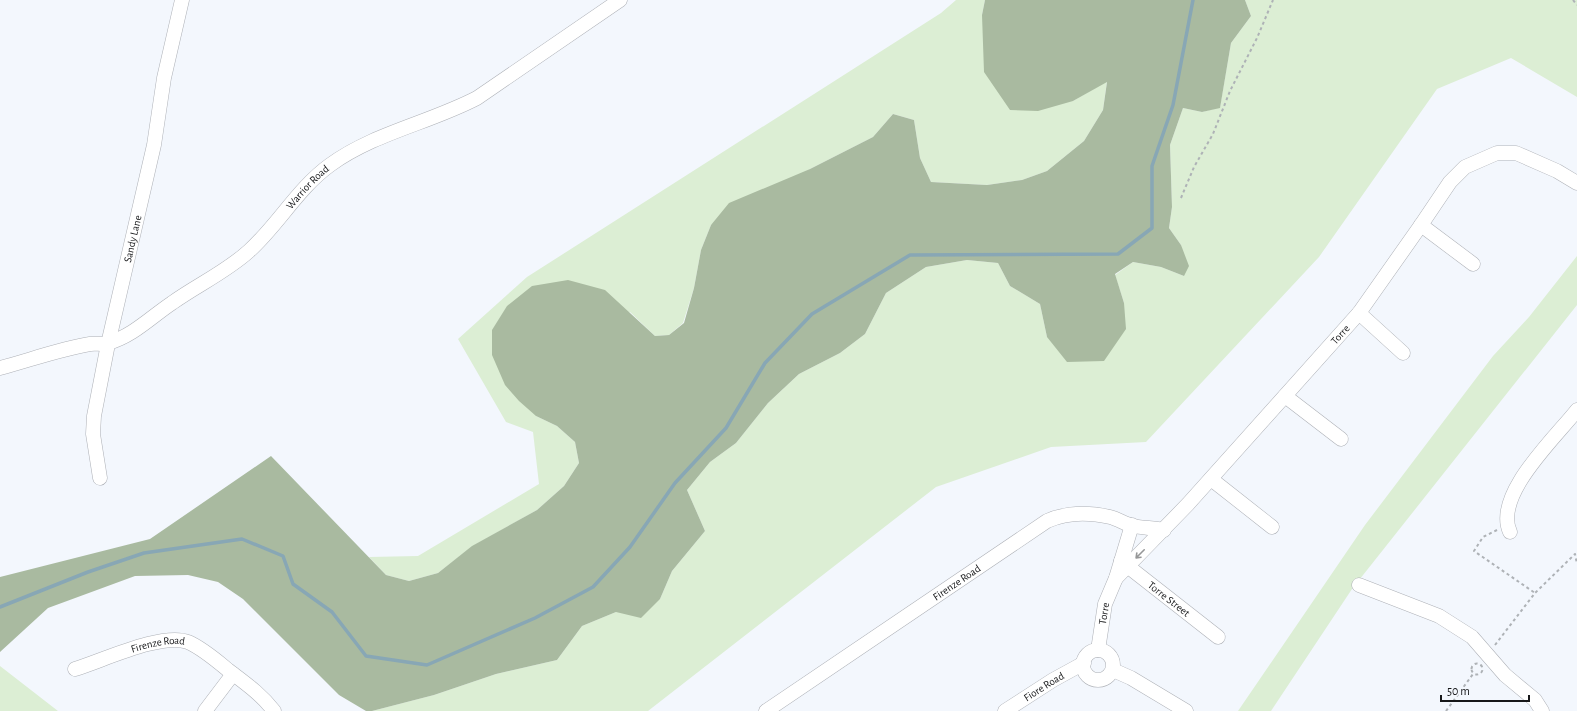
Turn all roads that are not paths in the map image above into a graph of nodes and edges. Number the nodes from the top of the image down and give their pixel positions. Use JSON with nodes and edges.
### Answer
{"nodes":[{"id":1,"x":182,"y":0,"type":"edge"},
{"id":2,"x":620,"y":0,"type":"edge"},
{"id":3,"x":1577,"y":183,"type":"edge"},
{"id":4,"x":1422,"y":225,"type":"junction"},
{"id":5,"x":1473,"y":264,"type":"dead end"},
{"id":6,"x":1359,"y":313,"type":"junction"},
{"id":7,"x":108,"y":344,"type":"junction"},
{"id":8,"x":1403,"y":353,"type":"dead end"},
{"id":9,"x":0,"y":368,"type":"edge"},
{"id":10,"x":1285,"y":396,"type":"junction"},
{"id":11,"x":1577,"y":410,"type":"edge"},
{"id":12,"x":1341,"y":439,"type":"dead end"},
{"id":13,"x":100,"y":478,"type":"dead end"},
{"id":14,"x":1211,"y":479,"type":"junction"},
{"id":15,"x":1132,"y":525,"type":"junction"},
{"id":16,"x":1272,"y":527,"type":"dead end"},
{"id":17,"x":1509,"y":528,"type":"road end"},
{"id":18,"x":1164,"y":530,"type":"junction"},
{"id":19,"x":1124,"y":564,"type":"junction"},
{"id":20,"x":1359,"y":585,"type":"dead end"},
{"id":21,"x":1218,"y":637,"type":"dead end"},
{"id":22,"x":1098,"y":650,"type":"junction"},
{"id":23,"x":1084,"y":663,"type":"junction"},
{"id":24,"x":75,"y":669,"type":"dead end"},
{"id":25,"x":1113,"y":670,"type":"junction"},
{"id":26,"x":233,"y":674,"type":"junction"},
{"id":27,"x":1181,"y":710,"type":"edge"},
{"id":28,"x":205,"y":711,"type":"edge"},
{"id":29,"x":274,"y":711,"type":"edge"},
{"id":30,"x":766,"y":711,"type":"edge"},
{"id":31,"x":1005,"y":711,"type":"edge"},
{"id":32,"x":1542,"y":711,"type":"edge"}],
"edges":[{"from":1,"to":7,"type":"street","name":"Sandy Lane"},
{"from":2,"to":7,"type":"street","name":"Warrior Road"},
{"from":3,"to":4,"type":"street","name":"Torre"},
{"from":4,"to":5,"type":"street"},
{"from":4,"to":6,"type":"street","name":"Torre"},
{"from":6,"to":8,"type":"street"},
{"from":6,"to":10,"type":"street","name":"Torre"},
{"from":7,"to":9,"type":"street","name":"Warrior Road"},
{"from":7,"to":13,"type":"street","name":"Sandy Lane"},
{"from":10,"to":12,"type":"street"},
{"from":10,"to":14,"type":"street","name":"Torre"},
{"from":11,"to":17,"type":"street"},
{"from":14,"to":16,"type":"street"},
{"from":14,"to":18,"type":"street","name":"Torre"},
{"from":15,"to":18,"type":"street","name":"Firenze Road"},
{"from":15,"to":19,"type":"street","name":"Torre"},
{"from":15,"to":30,"type":"street","name":"Firenze Road"},
{"from":18,"to":19,"type":"street","name":"Torre","one_way":true},
{"from":19,"to":21,"type":"street","name":"Torre Street"},
{"from":19,"to":22,"type":"street","name":"Torre"},
{"from":20,"to":32,"type":"street"},
{"from":22,"to":23,"type":"street","name":"Fiore Road"},
{"from":22,"to":25,"type":"street"},
{"from":23,"to":25,"type":"street"},
{"from":23,"to":31,"type":"street","name":"Fiore Road"},
{"from":24,"to":26,"type":"street","name":"Firenze Road"},
{"from":25,"to":27,"type":"street"},
{"from":26,"to":28,"type":"street"},
{"from":26,"to":29,"type":"street","name":"Firenze Road"}]}
